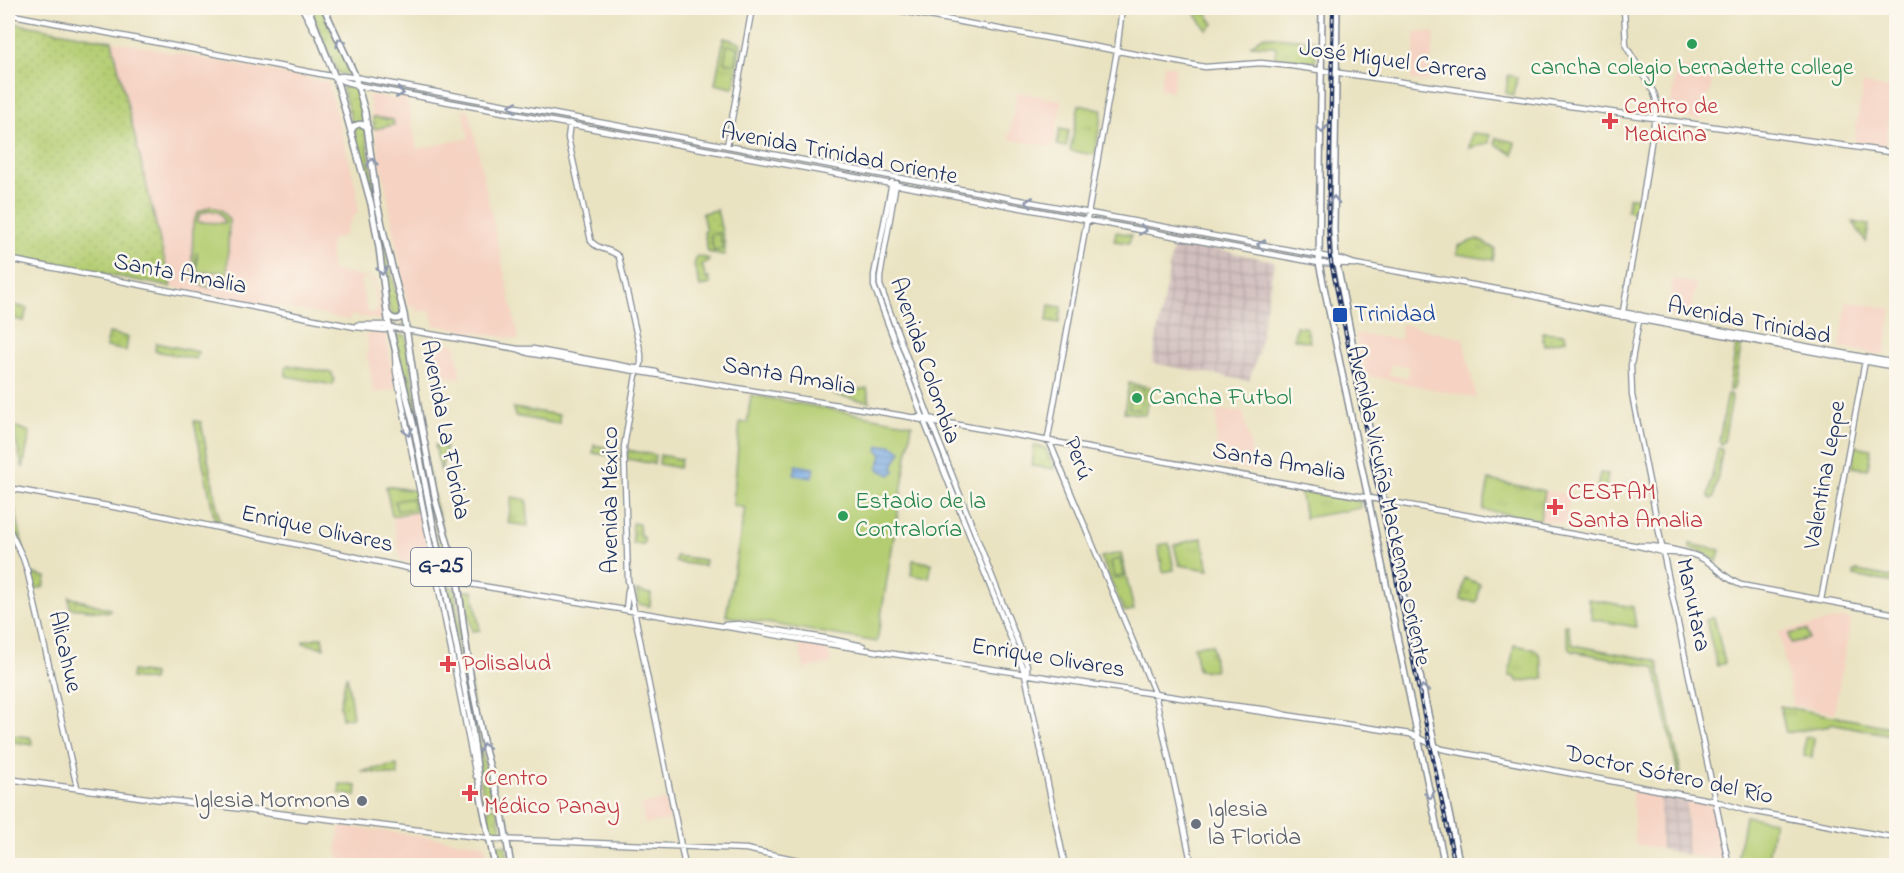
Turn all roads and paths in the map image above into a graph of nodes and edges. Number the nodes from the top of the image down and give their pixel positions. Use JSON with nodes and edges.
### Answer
{"nodes":[{"id":1,"x":302,"y":8,"type":"edge"},
{"id":2,"x":308,"y":8,"type":"edge"},
{"id":3,"x":324,"y":8,"type":"edge"},
{"id":4,"x":752,"y":8,"type":"edge"},
{"id":5,"x":885,"y":8,"type":"edge"},
{"id":6,"x":922,"y":8,"type":"edge"},
{"id":7,"x":1122,"y":8,"type":"edge"},
{"id":8,"x":1322,"y":8,"type":"edge"},
{"id":9,"x":1337,"y":8,"type":"edge"},
{"id":10,"x":1624,"y":8,"type":"edge"},
{"id":11,"x":8,"y":14,"type":"edge"},
{"id":12,"x":927,"y":14,"type":"junction"},
{"id":13,"x":318,"y":36,"type":"junction"},
{"id":14,"x":1117,"y":51,"type":"junction"},
{"id":15,"x":1321,"y":70,"type":"junction"},
{"id":16,"x":1336,"y":72,"type":"junction"},
{"id":17,"x":336,"y":77,"type":"junction"},
{"id":18,"x":356,"y":77,"type":"junction"},
{"id":19,"x":358,"y":85,"type":"junction"},
{"id":20,"x":571,"y":117,"type":"junction"},
{"id":21,"x":1655,"y":118,"type":"junction"},
{"id":22,"x":570,"y":124,"type":"junction"},
{"id":23,"x":368,"y":128,"type":"junction"},
{"id":24,"x":351,"y":132,"type":"junction"},
{"id":25,"x":726,"y":149,"type":"junction"},
{"id":26,"x":1896,"y":153,"type":"edge"},
{"id":27,"x":894,"y":177,"type":"junction"},
{"id":28,"x":894,"y":184,"type":"junction"},
{"id":29,"x":1087,"y":213,"type":"junction"},
{"id":30,"x":1086,"y":219,"type":"junction"},
{"id":31,"x":1319,"y":256,"type":"junction"},
{"id":32,"x":8,"y":259,"type":"edge"},
{"id":33,"x":1336,"y":262,"type":"junction"},
{"id":34,"x":1319,"y":263,"type":"junction"},
{"id":35,"x":386,"y":308,"type":"junction"},
{"id":36,"x":404,"y":314,"type":"junction"},
{"id":37,"x":1622,"y":314,"type":"junction"},
{"id":38,"x":1639,"y":317,"type":"junction"},
{"id":39,"x":389,"y":328,"type":"junction"},
{"id":40,"x":407,"y":331,"type":"junction"},
{"id":41,"x":395,"y":354,"type":"junction"},
{"id":42,"x":1865,"y":359,"type":"junction"},
{"id":43,"x":1896,"y":365,"type":"edge"},
{"id":44,"x":638,"y":370,"type":"junction"},
{"id":45,"x":927,"y":420,"type":"junction"},
{"id":46,"x":1048,"y":441,"type":"junction"},
{"id":47,"x":8,"y":488,"type":"edge"},
{"id":48,"x":1368,"y":496,"type":"junction"},
{"id":49,"x":1383,"y":499,"type":"junction"},
{"id":50,"x":8,"y":527,"type":"edge"},
{"id":51,"x":450,"y":549,"type":"junction"},
{"id":52,"x":1662,"y":550,"type":"junction"},
{"id":53,"x":439,"y":552,"type":"junction"},
{"id":54,"x":436,"y":574,"type":"junction"},
{"id":55,"x":443,"y":577,"type":"junction"},
{"id":56,"x":458,"y":582,"type":"junction"},
{"id":57,"x":629,"y":587,"type":"junction"},
{"id":58,"x":1821,"y":600,"type":"junction"},
{"id":59,"x":626,"y":610,"type":"junction"},
{"id":60,"x":635,"y":611,"type":"junction"},
{"id":61,"x":1896,"y":614,"type":"edge"},
{"id":62,"x":1025,"y":674,"type":"junction"},
{"id":63,"x":1155,"y":694,"type":"junction"},
{"id":64,"x":1418,"y":737,"type":"junction"},
{"id":65,"x":1435,"y":746,"type":"junction"},
{"id":66,"x":8,"y":779,"type":"edge"},
{"id":67,"x":479,"y":781,"type":"junction"},
{"id":68,"x":77,"y":787,"type":"junction"},
{"id":69,"x":1715,"y":801,"type":"junction"},
{"id":70,"x":501,"y":807,"type":"junction"},
{"id":71,"x":484,"y":811,"type":"junction"},
{"id":72,"x":1896,"y":838,"type":"edge"},
{"id":73,"x":489,"y":839,"type":"junction"},
{"id":74,"x":508,"y":840,"type":"junction"},
{"id":75,"x":681,"y":847,"type":"junction"},
{"id":76,"x":495,"y":866,"type":"edge"},
{"id":77,"x":511,"y":866,"type":"edge"},
{"id":78,"x":685,"y":866,"type":"edge"},
{"id":79,"x":827,"y":866,"type":"edge"},
{"id":80,"x":1065,"y":866,"type":"edge"},
{"id":81,"x":1192,"y":866,"type":"edge"},
{"id":82,"x":1445,"y":866,"type":"edge"},
{"id":83,"x":1460,"y":866,"type":"edge"},
{"id":84,"x":1729,"y":866,"type":"edge"}],
"edges":[{"from":1,"to":13,"type":"street"},
{"from":2,"to":13,"type":"main road","number":"G-25"},
{"from":18,"to":3,"type":"main road","name":"Avenida La Florida","number":"G-25","one_way":true},
{"from":4,"to":25,"type":"street"},
{"from":5,"to":12,"type":"street","name":"José Miguel Carrera"},
{"from":6,"to":12,"type":"street"},
{"from":7,"to":14,"type":"street","name":"Perú"},
{"from":8,"to":15,"type":"main road","name":"Avenida Vicuña Mackenna Oriente"},
{"from":9,"to":16,"type":"main road"},
{"from":10,"to":21,"type":"street"},
{"from":11,"to":17,"type":"street","name":"Avenida Trinidad Oriente"},
{"from":12,"to":14,"type":"street","name":"José Miguel Carrera"},
{"from":13,"to":17,"type":"main road","number":"G-25"},
{"from":14,"to":15,"type":"street","name":"José Miguel Carrera"},
{"from":14,"to":29,"type":"street","name":"Perú"},
{"from":15,"to":16,"type":"street","name":"José Miguel Carrera"},
{"from":15,"to":31,"type":"main road","name":"Avenida Vicuña Mackenna Oriente","one_way":true},
{"from":16,"to":21,"type":"street","name":"José Miguel Carrera"},
{"from":33,"to":16,"type":"main road","one_way":true},
{"from":17,"to":18,"type":"street","name":"Avenida Trinidad Oriente"},
{"from":17,"to":19,"type":"street","name":"Avenida Trinidad Oriente"},
{"from":17,"to":24,"type":"main road","name":"Avenida La Florida","number":"G-25"},
{"from":18,"to":19,"type":"main road","name":"Avenida La Florida","number":"G-25"},
{"from":20,"to":18,"type":"street","name":"Avenida Trinidad Oriente","one_way":true},
{"from":19,"to":22,"type":"street","name":"Avenida Trinidad Oriente","one_way":true},
{"from":19,"to":23,"type":"main road","name":"Avenida La Florida","number":"G-25"},
{"from":20,"to":22,"type":"street","name":"Avenida México"},
{"from":20,"to":25,"type":"street","name":"Avenida Trinidad Oriente"},
{"from":21,"to":26,"type":"street","name":"José Miguel Carrera"},
{"from":21,"to":37,"type":"street"},
{"from":22,"to":25,"type":"street","name":"Avenida Trinidad Oriente"},
{"from":22,"to":44,"type":"street","name":"Avenida México"},
{"from":23,"to":24,"type":"main road"},
{"from":36,"to":23,"type":"main road","name":"Avenida La Florida","number":"G-25","one_way":true},
{"from":24,"to":35,"type":"main road","name":"Avenida La Florida","number":"G-25","one_way":true},
{"from":25,"to":27,"type":"street","name":"Avenida Trinidad Oriente"},
{"from":25,"to":28,"type":"street","name":"Avenida Trinidad Oriente"},
{"from":27,"to":28,"type":"street","name":"Avenida Colombia"},
{"from":29,"to":27,"type":"street","name":"Avenida Trinidad Oriente","one_way":true},
{"from":28,"to":30,"type":"street","name":"Avenida Trinidad Oriente"},
{"from":28,"to":45,"type":"street","name":"Avenida Colombia"},
{"from":29,"to":30,"type":"street","name":"Perú"},
{"from":31,"to":29,"type":"street","name":"Avenida Trinidad Oriente","one_way":true},
{"from":30,"to":34,"type":"street","name":"Avenida Trinidad Oriente","one_way":true},
{"from":30,"to":46,"type":"street","name":"Perú"},
{"from":31,"to":33,"type":"street","name":"Avenida Trinidad Oriente"},
{"from":31,"to":34,"type":"main road","name":"Avenida Vicuña Mackenna Oriente"},
{"from":32,"to":39,"type":"street","name":"Santa Amalia"},
{"from":33,"to":34,"type":"street","name":"Avenida Trinidad Oriente"},
{"from":33,"to":37,"type":"street","name":"Avenida Trinidad"},
{"from":33,"to":49,"type":"main road"},
{"from":34,"to":48,"type":"main road","name":"Avenida Vicuña Mackenna Oriente"},
{"from":35,"to":36,"type":"main road"},
{"from":35,"to":39,"type":"main road","name":"Avenida La Florida","number":"G-25"},
{"from":36,"to":40,"type":"main road","name":"Avenida La Florida","number":"G-25"},
{"from":37,"to":38,"type":"street","name":"Avenida Trinidad"},
{"from":38,"to":42,"type":"street","name":"Avenida Trinidad"},
{"from":38,"to":52,"type":"street","name":"Manutara"},
{"from":39,"to":40,"type":"street","name":"Santa Amalia"},
{"from":39,"to":41,"type":"main road","name":"Avenida La Florida","number":"G-25"},
{"from":40,"to":44,"type":"street","name":"Santa Amalia"},
{"from":40,"to":51,"type":"main road","name":"Avenida La Florida","number":"G-25"},
{"from":41,"to":53,"type":"main road","name":"Avenida La Florida","number":"G-25"},
{"from":41,"to":54,"type":"street","name":"Avenida La Florida","one_way":true},
{"from":42,"to":43,"type":"street","name":"Avenida Trinidad"},
{"from":42,"to":58,"type":"street","name":"Valentina Leppe"},
{"from":44,"to":45,"type":"street","name":"Santa Amalia"},
{"from":44,"to":57,"type":"street","name":"Avenida México"},
{"from":45,"to":46,"type":"street","name":"Santa Amalia"},
{"from":45,"to":62,"type":"street","name":"Avenida Colombia"},
{"from":46,"to":48,"type":"street","name":"Santa Amalia"},
{"from":46,"to":63,"type":"street","name":"Perú"},
{"from":47,"to":54,"type":"street","name":"Enrique Olivares"},
{"from":48,"to":49,"type":"street","name":"Santa Amalia"},
{"from":48,"to":64,"type":"main road","name":"Avenida Vicuña Mackenna Oriente"},
{"from":49,"to":52,"type":"street","name":"Santa Amalia"},
{"from":65,"to":49,"type":"main road","one_way":true},
{"from":50,"to":68,"type":"street","name":"Alicahue"},
{"from":51,"to":53,"type":"main road"},
{"from":51,"to":56,"type":"main road","name":"Avenida La Florida","number":"G-25"},
{"from":52,"to":58,"type":"street","name":"Santa Amalia"},
{"from":52,"to":69,"type":"street","name":"Manutara"},
{"from":53,"to":55,"type":"main road","name":"Avenida La Florida","number":"G-25"},
{"from":54,"to":55,"type":"street","name":"Enrique Olivares"},
{"from":54,"to":67,"type":"street","name":"Avenida La Florida"},
{"from":55,"to":56,"type":"street","name":"Enrique Olivares"},
{"from":55,"to":67,"type":"main road","name":"Avenida La Florida","number":"G-25"},
{"from":56,"to":59,"type":"street","name":"Enrique Olivares"},
{"from":70,"to":56,"type":"main road","name":"Avenida La Florida","number":"G-25","one_way":true},
{"from":57,"to":59,"type":"street"},
{"from":57,"to":60,"type":"street","name":"Avenida México"},
{"from":58,"to":61,"type":"street","name":"Santa Amalia"},
{"from":59,"to":60,"type":"street","name":"Enrique Olivares"},
{"from":60,"to":62,"type":"street","name":"Enrique Olivares"},
{"from":60,"to":75,"type":"street","name":"Avenida México"},
{"from":62,"to":63,"type":"street","name":"Enrique Olivares"},
{"from":62,"to":80,"type":"street","name":"Avenida Colombia"},
{"from":63,"to":64,"type":"street","name":"Enrique Olivares"},
{"from":63,"to":81,"type":"street","name":"Perú"},
{"from":64,"to":65,"type":"street","name":"Enrique Olivares"},
{"from":64,"to":82,"type":"main road","name":"Avenida Vicuña Mackenna Oriente","one_way":true},
{"from":65,"to":69,"type":"street","name":"Doctor Sótero del Río"},
{"from":65,"to":83,"type":"main road"},
{"from":66,"to":68,"type":"street"},
{"from":67,"to":71,"type":"main road","name":"Avenida La Florida","number":"G-25"},
{"from":68,"to":73,"type":"street"},
{"from":69,"to":72,"type":"street","name":"Doctor Sótero del Río"},
{"from":69,"to":84,"type":"street","name":"Manutara"},
{"from":70,"to":71,"type":"main road"},
{"from":70,"to":74,"type":"main road","name":"Avenida La Florida","number":"G-25"},
{"from":71,"to":73,"type":"main road","name":"Avenida La Florida","number":"G-25"},
{"from":73,"to":74,"type":"street"},
{"from":73,"to":76,"type":"main road","name":"Avenida La Florida","number":"G-25"},
{"from":74,"to":75,"type":"street"},
{"from":74,"to":77,"type":"main road","name":"Avenida La Florida","number":"G-25"},
{"from":75,"to":78,"type":"street","name":"Avenida México"},
{"from":75,"to":79,"type":"street"}]}
